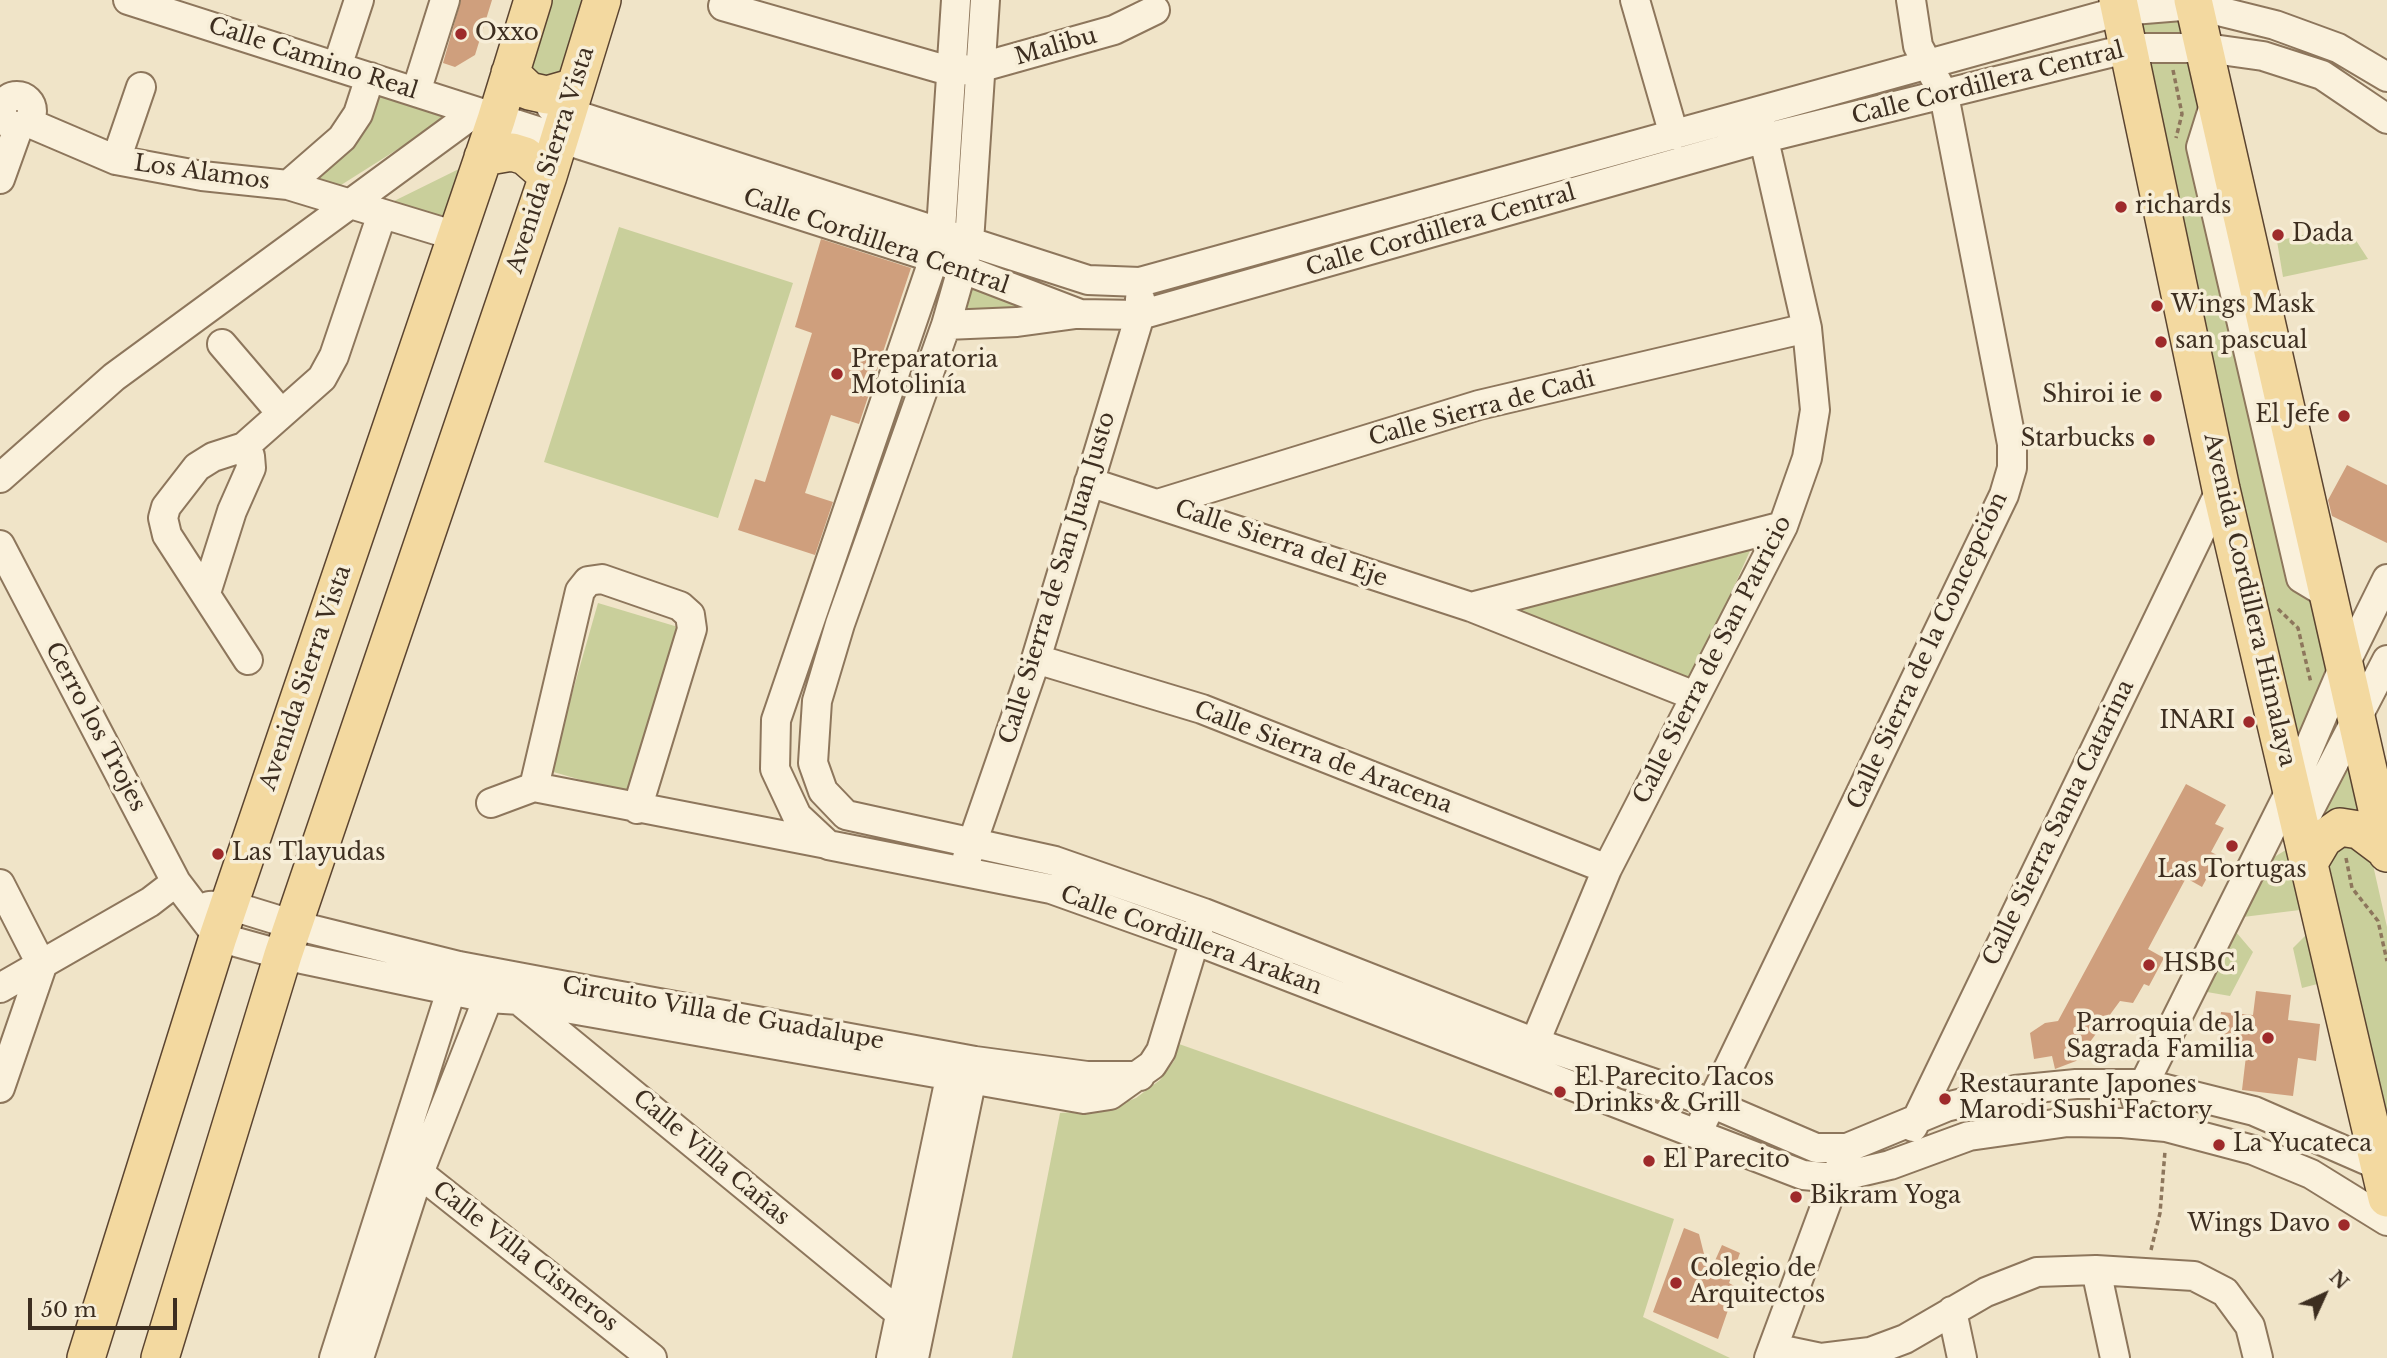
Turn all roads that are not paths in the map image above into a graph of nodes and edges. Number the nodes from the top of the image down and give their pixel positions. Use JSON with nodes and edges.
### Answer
{"nodes":[{"id":1,"x":128,"y":0,"type":"edge"},
{"id":2,"x":359,"y":0,"type":"edge"},
{"id":3,"x":445,"y":0,"type":"edge"},
{"id":4,"x":602,"y":0,"type":"edge"},
{"id":5,"x":956,"y":0,"type":"edge"},
{"id":6,"x":985,"y":0,"type":"edge"},
{"id":7,"x":1635,"y":0,"type":"edge"},
{"id":8,"x":1911,"y":0,"type":"edge"},
{"id":9,"x":527,"y":2,"type":"edge"},
{"id":10,"x":2193,"y":3,"type":"edge"},
{"id":11,"x":2119,"y":5,"type":"edge"},
{"id":12,"x":723,"y":6,"type":"dead end"},
{"id":13,"x":1155,"y":10,"type":"dead end"},
{"id":14,"x":2130,"y":48,"type":"junction"},
{"id":15,"x":2206,"y":48,"type":"junction"},
{"id":16,"x":1930,"y":64,"type":"junction"},
{"id":17,"x":337,"y":67,"type":"junction"},
{"id":18,"x":982,"y":67,"type":"junction"},
{"id":19,"x":953,"y":72,"type":"junction"},
{"id":20,"x":370,"y":77,"type":"junction"},
{"id":21,"x":2387,"y":77,"type":"edge"},
{"id":22,"x":141,"y":87,"type":"dead end"},
{"id":23,"x":416,"y":92,"type":"junction"},
{"id":24,"x":1944,"y":96,"type":"junction"},
{"id":25,"x":496,"y":100,"type":"junction"},
{"id":26,"x":567,"y":112,"type":"junction"},
{"id":27,"x":2387,"y":119,"type":"edge"},
{"id":28,"x":1761,"y":125,"type":"junction"},
{"id":29,"x":1674,"y":135,"type":"junction"},
{"id":30,"x":483,"y":157,"type":"junction"},
{"id":31,"x":116,"y":160,"type":"junction"},
{"id":32,"x":1576,"y":162,"type":"junction"},
{"id":33,"x":548,"y":176,"type":"junction"},
{"id":34,"x":0,"y":178,"type":"edge"},
{"id":35,"x":288,"y":185,"type":"junction"},
{"id":36,"x":1583,"y":191,"type":"junction"},
{"id":37,"x":348,"y":205,"type":"junction"},
{"id":38,"x":382,"y":214,"type":"junction"},
{"id":39,"x":941,"y":230,"type":"junction"},
{"id":40,"x":456,"y":236,"type":"junction"},
{"id":41,"x":965,"y":256,"type":"junction"},
{"id":42,"x":934,"y":258,"type":"junction"},
{"id":43,"x":1140,"y":282,"type":"junction"},
{"id":44,"x":1080,"y":314,"type":"junction"},
{"id":45,"x":1140,"y":315,"type":"junction"},
{"id":46,"x":946,"y":324,"type":"junction"},
{"id":47,"x":1807,"y":328,"type":"junction"},
{"id":48,"x":222,"y":344,"type":"dead end"},
{"id":49,"x":281,"y":413,"type":"junction"},
{"id":50,"x":244,"y":447,"type":"junction"},
{"id":51,"x":0,"y":478,"type":"edge"},
{"id":52,"x":1089,"y":482,"type":"junction"},
{"id":53,"x":2221,"y":489,"type":"junction"},
{"id":54,"x":1161,"y":503,"type":"junction"},
{"id":55,"x":1783,"y":526,"type":"junction"},
{"id":56,"x":0,"y":545,"type":"edge"},
{"id":57,"x":2387,"y":579,"type":"edge"},
{"id":58,"x":206,"y":593,"type":"junction"},
{"id":59,"x":1471,"y":607,"type":"junction"},
{"id":60,"x":1036,"y":659,"type":"junction"},
{"id":61,"x":248,"y":660,"type":"dead end"},
{"id":62,"x":2387,"y":660,"type":"edge"},
{"id":63,"x":2343,"y":668,"type":"junction"},
{"id":64,"x":1695,"y":696,"type":"junction"},
{"id":65,"x":2357,"y":719,"type":"junction"},
{"id":66,"x":534,"y":787,"type":"junction"},
{"id":67,"x":2292,"y":787,"type":"junction"},
{"id":68,"x":491,"y":803,"type":"dead end"},
{"id":69,"x":637,"y":809,"type":"junction"},
{"id":70,"x":846,"y":815,"type":"junction"},
{"id":71,"x":2302,"y":824,"type":"junction"},
{"id":72,"x":972,"y":843,"type":"junction"},
{"id":73,"x":828,"y":845,"type":"junction"},
{"id":74,"x":2387,"y":852,"type":"edge"},
{"id":75,"x":2310,"y":861,"type":"junction"},
{"id":76,"x":1607,"y":869,"type":"junction"},
{"id":77,"x":963,"y":871,"type":"junction"},
{"id":78,"x":176,"y":882,"type":"junction"},
{"id":79,"x":0,"y":884,"type":"edge"},
{"id":80,"x":1204,"y":914,"type":"junction"},
{"id":81,"x":214,"y":916,"type":"junction"},
{"id":82,"x":288,"y":940,"type":"junction"},
{"id":83,"x":1194,"y":940,"type":"junction"},
{"id":84,"x":42,"y":966,"type":"junction"},
{"id":85,"x":456,"y":979,"type":"junction"},
{"id":86,"x":490,"y":985,"type":"junction"},
{"id":87,"x":0,"y":988,"type":"edge"},
{"id":88,"x":522,"y":989,"type":"junction"},
{"id":89,"x":1529,"y":1055,"type":"junction"},
{"id":90,"x":963,"y":1068,"type":"junction"},
{"id":91,"x":2146,"y":1084,"type":"junction"},
{"id":92,"x":0,"y":1088,"type":"edge"},
{"id":93,"x":1711,"y":1103,"type":"junction"},
{"id":94,"x":1915,"y":1122,"type":"junction"},
{"id":95,"x":2122,"y":1123,"type":"junction"},
{"id":96,"x":1696,"y":1136,"type":"junction"},
{"id":97,"x":1847,"y":1149,"type":"junction"},
{"id":98,"x":1903,"y":1160,"type":"junction"},
{"id":99,"x":410,"y":1163,"type":"junction"},
{"id":100,"x":1835,"y":1178,"type":"junction"},
{"id":101,"x":2384,"y":1182,"type":"edge"},
{"id":102,"x":2387,"y":1221,"type":"edge"},
{"id":103,"x":2096,"y":1270,"type":"junction"},
{"id":104,"x":1952,"y":1311,"type":"junction"},
{"id":105,"x":909,"y":1322,"type":"junction"},
{"id":106,"x":1771,"y":1353,"type":"edge"},
{"id":107,"x":350,"y":1355,"type":"edge"},
{"id":108,"x":86,"y":1358,"type":"edge"},
{"id":109,"x":160,"y":1358,"type":"edge"},
{"id":110,"x":652,"y":1358,"type":"edge"},
{"id":111,"x":891,"y":1358,"type":"edge"},
{"id":112,"x":914,"y":1358,"type":"edge"},
{"id":113,"x":1962,"y":1358,"type":"edge"},
{"id":114,"x":2115,"y":1358,"type":"edge"},
{"id":115,"x":2258,"y":1358,"type":"edge"}],
"edges":[{"from":1,"to":17,"type":"street","name":"Calle Camino Real"},
{"from":2,"to":17,"type":"street"},
{"from":3,"to":23,"type":"street"},
{"from":4,"to":26,"type":"main road","name":"Avenida Sierra Vista"},
{"from":5,"to":19,"type":"street"},
{"from":6,"to":18,"type":"street"},
{"from":7,"to":29,"type":"street"},
{"from":8,"to":16,"type":"street","name":"Calle Sierra de la Concepción"},
{"from":9,"to":25,"type":"main road","name":"Avenida Sierra Vista"},
{"from":10,"to":11,"type":"street","name":"Calle Cordillera Central"},
{"from":10,"to":15,"type":"main road"},
{"from":10,"to":21,"type":"street","name":"Calle Cordillera Central"},
{"from":11,"to":14,"type":"main road","name":"Avenida Cordillera Himalaya"},
{"from":11,"to":16,"type":"street","name":"Calle Cordillera Central"},
{"from":12,"to":19,"type":"street"},
{"from":13,"to":18,"type":"street","name":"Malibu"},
{"from":14,"to":15,"type":"street","name":"Calle Cordillera Central"},
{"from":14,"to":24,"type":"street","name":"Calle Cordillera Central"},
{"from":14,"to":53,"type":"main road","name":"Avenida Cordillera Himalaya"},
{"from":15,"to":27,"type":"street","name":"Calle Cordillera Central"},
{"from":15,"to":63,"type":"main road"},
{"from":16,"to":24,"type":"street","name":"Calle Sierra de la Concepción"},
{"from":16,"to":28,"type":"street","name":"Calle Cordillera Central"},
{"from":17,"to":20,"type":"street","name":"Calle Camino Real"},
{"from":18,"to":19,"type":"street","name":"Malibu"},
{"from":18,"to":41,"type":"street"},
{"from":19,"to":39,"type":"street"},
{"from":20,"to":23,"type":"street","name":"Calle Camino Real"},
{"from":20,"to":35,"type":"street","name":"Los Alamos"},
{"from":22,"to":31,"type":"street"},
{"from":23,"to":25,"type":"street","name":"Calle Camino Real"},
{"from":24,"to":28,"type":"street","name":"Calle Cordillera Central"},
{"from":24,"to":93,"type":"street","name":"Calle Sierra de la Concepción"},
{"from":25,"to":26,"type":"street","name":"Calle Cordillera Central"},
{"from":25,"to":26,"type":"main road"},
{"from":25,"to":30,"type":"main road","name":"Avenida Sierra Vista"},
{"from":25,"to":37,"type":"street"},
{"from":26,"to":33,"type":"main road","name":"Avenida Sierra Vista"},
{"from":26,"to":39,"type":"street","name":"Calle Cordillera Central"},
{"from":26,"to":42,"type":"street","name":"Calle Cordillera Central"},
{"from":28,"to":29,"type":"street","name":"Calle Cordillera Central"},
{"from":28,"to":36,"type":"street","name":"Calle Cordillera Central"},
{"from":28,"to":47,"type":"street","name":"Calle Sierra de San Patricio"},
{"from":29,"to":32,"type":"street","name":"Calle Cordillera Central"},
{"from":30,"to":33,"type":"main road"},
{"from":30,"to":40,"type":"main road","name":"Avenida Sierra Vista"},
{"from":31,"to":34,"type":"street","name":"Los Alamos"},
{"from":31,"to":35,"type":"street","name":"Los Alamos"},
{"from":32,"to":36,"type":"street"},
{"from":32,"to":43,"type":"street","name":"Calle Cordillera Central"},
{"from":33,"to":82,"type":"main road","name":"Avenida Sierra Vista"},
{"from":35,"to":37,"type":"street"},
{"from":36,"to":45,"type":"street","name":"Calle Cordillera Central"},
{"from":37,"to":38,"type":"street"},
{"from":37,"to":51,"type":"street"},
{"from":38,"to":40,"type":"street"},
{"from":38,"to":49,"type":"street"},
{"from":39,"to":41,"type":"street","name":"Calle Cordillera Central"},
{"from":39,"to":42,"type":"street"},
{"from":40,"to":81,"type":"main road","name":"Avenida Sierra Vista"},
{"from":41,"to":42,"type":"street","name":"Calle Cordillera Central"},
{"from":41,"to":43,"type":"street","name":"Calle Cordillera Central"},
{"from":41,"to":44,"type":"street","name":"Calle Cordillera Central"},
{"from":41,"to":46,"type":"street"},
{"from":42,"to":73,"type":"street"},
{"from":43,"to":45,"type":"street","name":"Calle Sierra de San Juan Justo"},
{"from":44,"to":45,"type":"street","name":"Calle Cordillera Central"},
{"from":44,"to":46,"type":"street"},
{"from":45,"to":52,"type":"street","name":"Calle Sierra de San Juan Justo"},
{"from":46,"to":70,"type":"street"},
{"from":47,"to":54,"type":"street","name":"Calle Sierra de Cadi"},
{"from":47,"to":55,"type":"street","name":"Calle Sierra de San Patricio"},
{"from":48,"to":49,"type":"street"},
{"from":49,"to":50,"type":"street"},
{"from":50,"to":58,"type":"street"},
{"from":50,"to":58,"type":"street"},
{"from":52,"to":54,"type":"street","name":"Calle Sierra del Eje"},
{"from":52,"to":60,"type":"street","name":"Calle Sierra de San Juan Justo"},
{"from":53,"to":67,"type":"main road","name":"Avenida Cordillera Himalaya"},
{"from":53,"to":94,"type":"street","name":"Calle Sierra Santa Catarina"},
{"from":54,"to":59,"type":"street","name":"Calle Sierra del Eje"},
{"from":55,"to":59,"type":"street"},
{"from":55,"to":64,"type":"street","name":"Calle Sierra de San Patricio"},
{"from":56,"to":78,"type":"street","name":"Cerro los Trojes"},
{"from":57,"to":63,"type":"street"},
{"from":58,"to":61,"type":"street"},
{"from":59,"to":64,"type":"street","name":"Calle Sierra del Eje"},
{"from":60,"to":72,"type":"street","name":"Calle Sierra de San Juan Justo"},
{"from":60,"to":76,"type":"street","name":"Calle Sierra de Aracena"},
{"from":62,"to":65,"type":"street"},
{"from":63,"to":65,"type":"main road"},
{"from":63,"to":67,"type":"street"},
{"from":64,"to":76,"type":"street","name":"Calle Sierra de San Patricio"},
{"from":65,"to":71,"type":"street"},
{"from":65,"to":74,"type":"main road"},
{"from":66,"to":68,"type":"street"},
{"from":66,"to":69,"type":"street","name":"Calle Cordillera Arakan"},
{"from":66,"to":69,"type":"street"},
{"from":67,"to":71,"type":"main road","name":"Avenida Cordillera Himalaya"},
{"from":67,"to":91,"type":"street"},
{"from":69,"to":73,"type":"street","name":"Calle Cordillera Arakan"},
{"from":70,"to":72,"type":"street","name":"Calle Cordillera Arakan"},
{"from":70,"to":73,"type":"street"},
{"from":71,"to":75,"type":"main road","name":"Avenida Cordillera Himalaya"},
{"from":72,"to":77,"type":"street","name":"Calle Sierra de San Juan Justo"},
{"from":72,"to":80,"type":"street","name":"Calle Cordillera Arakan"},
{"from":73,"to":77,"type":"street","name":"Calle Cordillera Arakan"},
{"from":74,"to":75,"type":"main road"},
{"from":75,"to":101,"type":"main road","name":"Avenida Cordillera Himalaya"},
{"from":76,"to":89,"type":"street","name":"Calle Sierra de San Patricio"},
{"from":77,"to":83,"type":"street","name":"Calle Cordillera Arakan"},
{"from":78,"to":81,"type":"street","name":"Cerro los Trojes"},
{"from":78,"to":84,"type":"street"},
{"from":79,"to":84,"type":"street"},
{"from":80,"to":83,"type":"street","name":"Circuito Villa de Guadalupe"},
{"from":80,"to":89,"type":"street","name":"Calle Cordillera Arakan"},
{"from":81,"to":82,"type":"street","name":"Circuito Villa de Guadalupe"},
{"from":81,"to":108,"type":"main road","name":"Avenida Sierra Vista"},
{"from":82,"to":85,"type":"street","name":"Circuito Villa de Guadalupe"},
{"from":82,"to":109,"type":"main road","name":"Avenida Sierra Vista"},
{"from":83,"to":89,"type":"street","name":"Calle Cordillera Arakan"},
{"from":83,"to":90,"type":"street","name":"Circuito Villa de Guadalupe"},
{"from":84,"to":87,"type":"street"},
{"from":84,"to":92,"type":"street"},
{"from":85,"to":86,"type":"street","name":"Circuito Villa de Guadalupe"},
{"from":85,"to":99,"type":"street"},
{"from":86,"to":88,"type":"street","name":"Circuito Villa de Guadalupe"},
{"from":86,"to":99,"type":"street"},
{"from":88,"to":90,"type":"street","name":"Circuito Villa de Guadalupe"},
{"from":88,"to":105,"type":"street","name":"Calle Villa Cañas"},
{"from":89,"to":93,"type":"street","name":"Calle Cordillera Arakan"},
{"from":89,"to":96,"type":"street","name":"Calle Cordillera Arakan"},
{"from":90,"to":105,"type":"street"},
{"from":91,"to":94,"type":"street","name":"Calle Cordillera Arakan"},
{"from":91,"to":95,"type":"street"},
{"from":91,"to":101,"type":"street","name":"Calle Cordillera Arakan"},
{"from":93,"to":96,"type":"street","name":"Calle Sierra de la Concepción"},
{"from":93,"to":97,"type":"street","name":"Calle Cordillera Arakan"},
{"from":94,"to":97,"type":"street","name":"Calle Cordillera Arakan"},
{"from":94,"to":98,"type":"street","name":"Calle Sierra Santa Catarina"},
{"from":95,"to":98,"type":"street","name":"Calle Cordillera Arakan"},
{"from":95,"to":102,"type":"street","name":"Calle Cordillera Arakan"},
{"from":96,"to":100,"type":"street","name":"Calle Cordillera Arakan"},
{"from":97,"to":100,"type":"street"},
{"from":98,"to":100,"type":"street","name":"Calle Cordillera Arakan"},
{"from":99,"to":107,"type":"street"},
{"from":99,"to":110,"type":"street","name":"Calle Villa Cisneros"},
{"from":100,"to":106,"type":"street"},
{"from":103,"to":104,"type":"street"},
{"from":103,"to":114,"type":"street"},
{"from":103,"to":115,"type":"street"},
{"from":104,"to":106,"type":"street"},
{"from":104,"to":113,"type":"street"},
{"from":105,"to":111,"type":"street"},
{"from":105,"to":112,"type":"street"}]}
